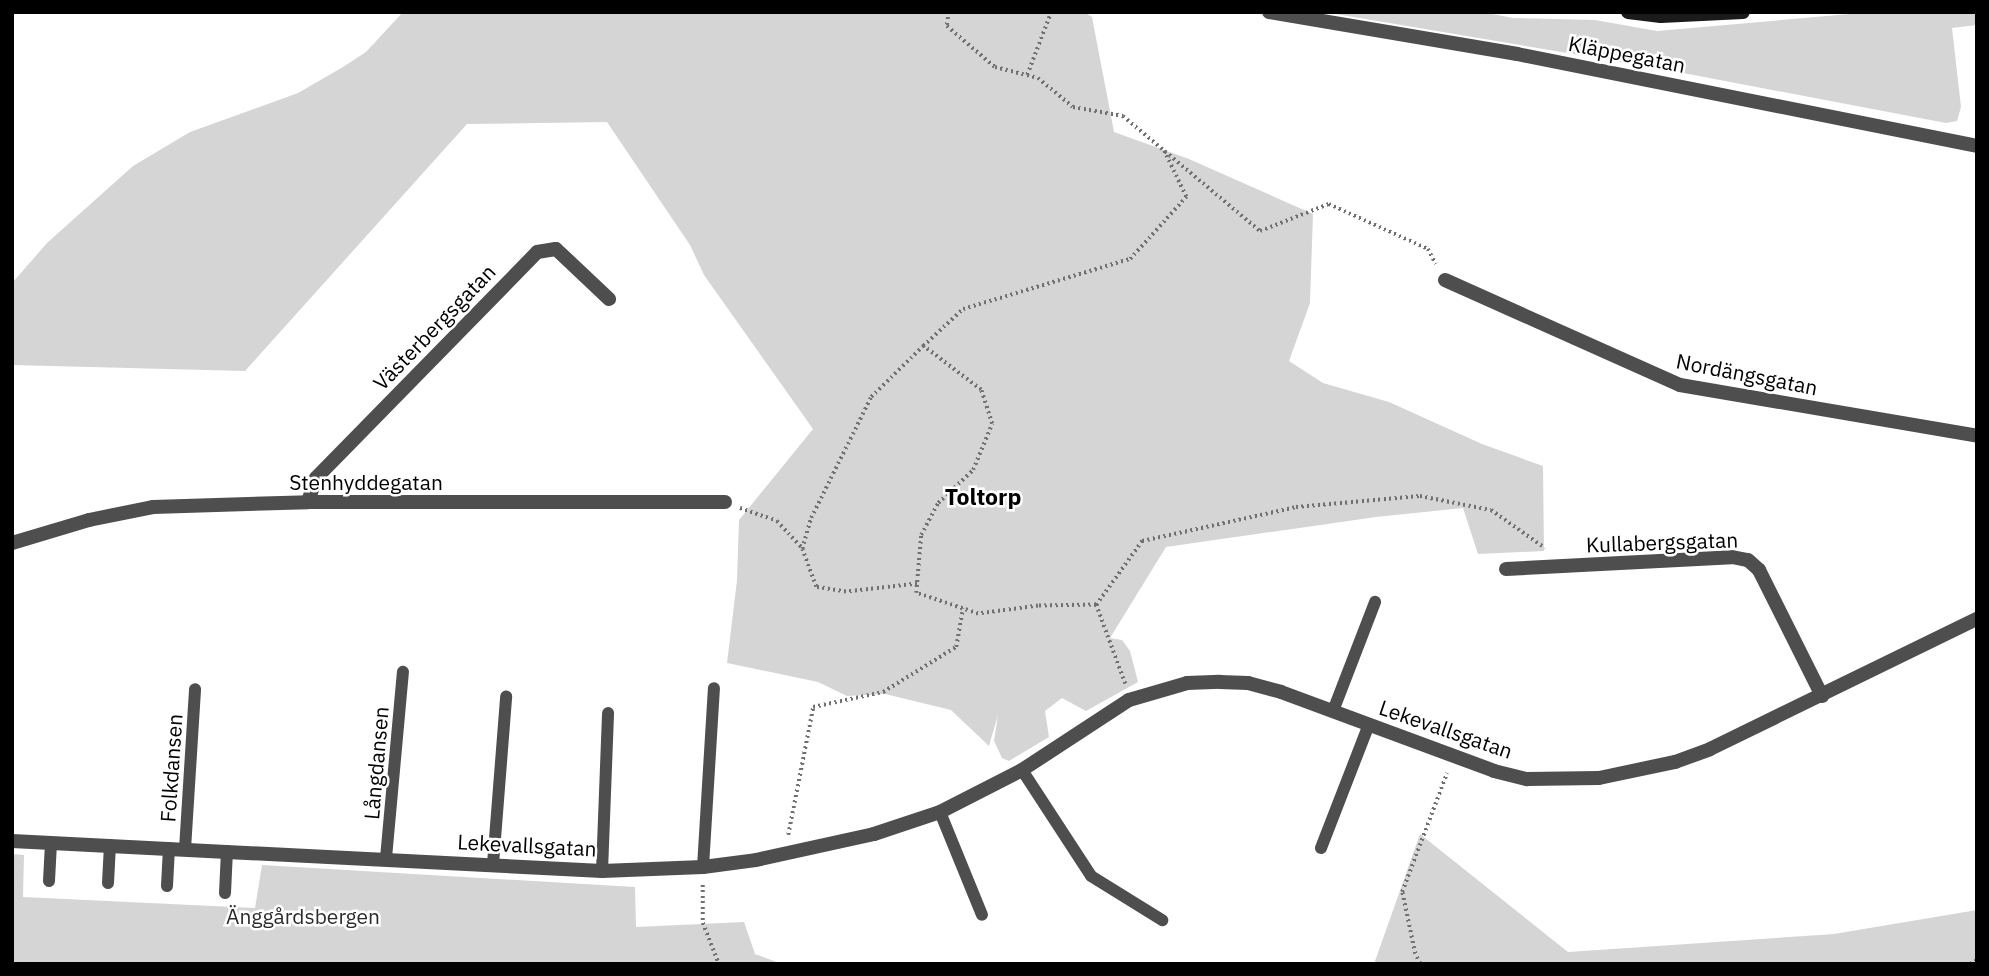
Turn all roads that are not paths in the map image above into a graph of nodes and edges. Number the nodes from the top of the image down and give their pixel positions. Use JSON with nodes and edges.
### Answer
{"nodes":[{"id":1,"x":1269,"y":12,"type":"edge"},
{"id":2,"x":1628,"y":12,"type":"edge"},
{"id":3,"x":1743,"y":12,"type":"edge"},
{"id":4,"x":1977,"y":146,"type":"edge"},
{"id":5,"x":1445,"y":280,"type":"road end"},
{"id":6,"x":609,"y":299,"type":"dead end"},
{"id":7,"x":1977,"y":436,"type":"edge"},
{"id":8,"x":308,"y":502,"type":"junction"},
{"id":9,"x":725,"y":502,"type":"road end"},
{"id":10,"x":12,"y":543,"type":"edge"},
{"id":11,"x":1506,"y":569,"type":"dead end"},
{"id":12,"x":1375,"y":602,"type":"dead end"},
{"id":13,"x":1977,"y":619,"type":"edge"},
{"id":14,"x":403,"y":672,"type":"dead end"},
{"id":15,"x":195,"y":688,"type":"dead end"},
{"id":16,"x":714,"y":688,"type":"dead end"},
{"id":17,"x":506,"y":696,"type":"dead end"},
{"id":18,"x":1822,"y":696,"type":"junction"},
{"id":19,"x":1333,"y":711,"type":"junction"},
{"id":20,"x":608,"y":713,"type":"dead end"},
{"id":21,"x":1369,"y":724,"type":"junction"},
{"id":22,"x":1022,"y":770,"type":"junction"},
{"id":23,"x":940,"y":812,"type":"junction"},
{"id":24,"x":12,"y":841,"type":"edge"},
{"id":25,"x":51,"y":843,"type":"junction"},
{"id":26,"x":110,"y":845,"type":"junction"},
{"id":27,"x":169,"y":848,"type":"junction"},
{"id":28,"x":1321,"y":848,"type":"dead end"},
{"id":29,"x":185,"y":849,"type":"junction"},
{"id":30,"x":227,"y":851,"type":"junction"},
{"id":31,"x":386,"y":858,"type":"junction"},
{"id":32,"x":493,"y":864,"type":"junction"},
{"id":33,"x":703,"y":867,"type":"junction"},
{"id":34,"x":602,"y":870,"type":"junction"},
{"id":35,"x":49,"y":881,"type":"dead end"},
{"id":36,"x":108,"y":883,"type":"dead end"},
{"id":37,"x":167,"y":886,"type":"dead end"},
{"id":38,"x":225,"y":893,"type":"dead end"},
{"id":39,"x":982,"y":915,"type":"dead end"},
{"id":40,"x":1162,"y":920,"type":"dead end"}],
"edges":[{"from":1,"to":4,"type":"street","name":"Kläppegatan"},
{"from":2,"to":3,"type":"street"},
{"from":5,"to":7,"type":"street","name":"Nordängsgatan"},
{"from":6,"to":8,"type":"street","name":"Västerbergsgatan"},
{"from":8,"to":9,"type":"street","name":"Stenhyddegatan"},
{"from":8,"to":10,"type":"street","name":"Stenhyddegatan"},
{"from":11,"to":18,"type":"street","name":"Kullabergsgatan"},
{"from":12,"to":19,"type":"lane"},
{"from":13,"to":18,"type":"street","name":"Lekevallsgatan"},
{"from":14,"to":31,"type":"lane","name":"Långdansen"},
{"from":15,"to":29,"type":"lane","name":"Folkdansen"},
{"from":16,"to":33,"type":"lane"},
{"from":17,"to":32,"type":"lane"},
{"from":18,"to":21,"type":"street","name":"Lekevallsgatan"},
{"from":19,"to":21,"type":"street","name":"Lekevallsgatan"},
{"from":19,"to":22,"type":"street","name":"Lekevallsgatan"},
{"from":20,"to":34,"type":"lane"},
{"from":21,"to":28,"type":"lane"},
{"from":22,"to":23,"type":"street","name":"Lekevallsgatan"},
{"from":22,"to":40,"type":"lane"},
{"from":23,"to":33,"type":"street","name":"Lekevallsgatan"},
{"from":23,"to":39,"type":"lane"},
{"from":24,"to":25,"type":"street","name":"Lekevallsgatan"},
{"from":25,"to":26,"type":"street","name":"Lekevallsgatan"},
{"from":25,"to":35,"type":"lane"},
{"from":26,"to":27,"type":"street","name":"Lekevallsgatan"},
{"from":26,"to":36,"type":"lane"},
{"from":27,"to":29,"type":"street","name":"Lekevallsgatan"},
{"from":27,"to":37,"type":"lane"},
{"from":29,"to":30,"type":"street","name":"Lekevallsgatan"},
{"from":30,"to":31,"type":"street","name":"Lekevallsgatan"},
{"from":30,"to":38,"type":"lane"},
{"from":31,"to":32,"type":"street","name":"Lekevallsgatan"},
{"from":32,"to":34,"type":"street","name":"Lekevallsgatan"},
{"from":33,"to":34,"type":"street","name":"Lekevallsgatan"}]}
